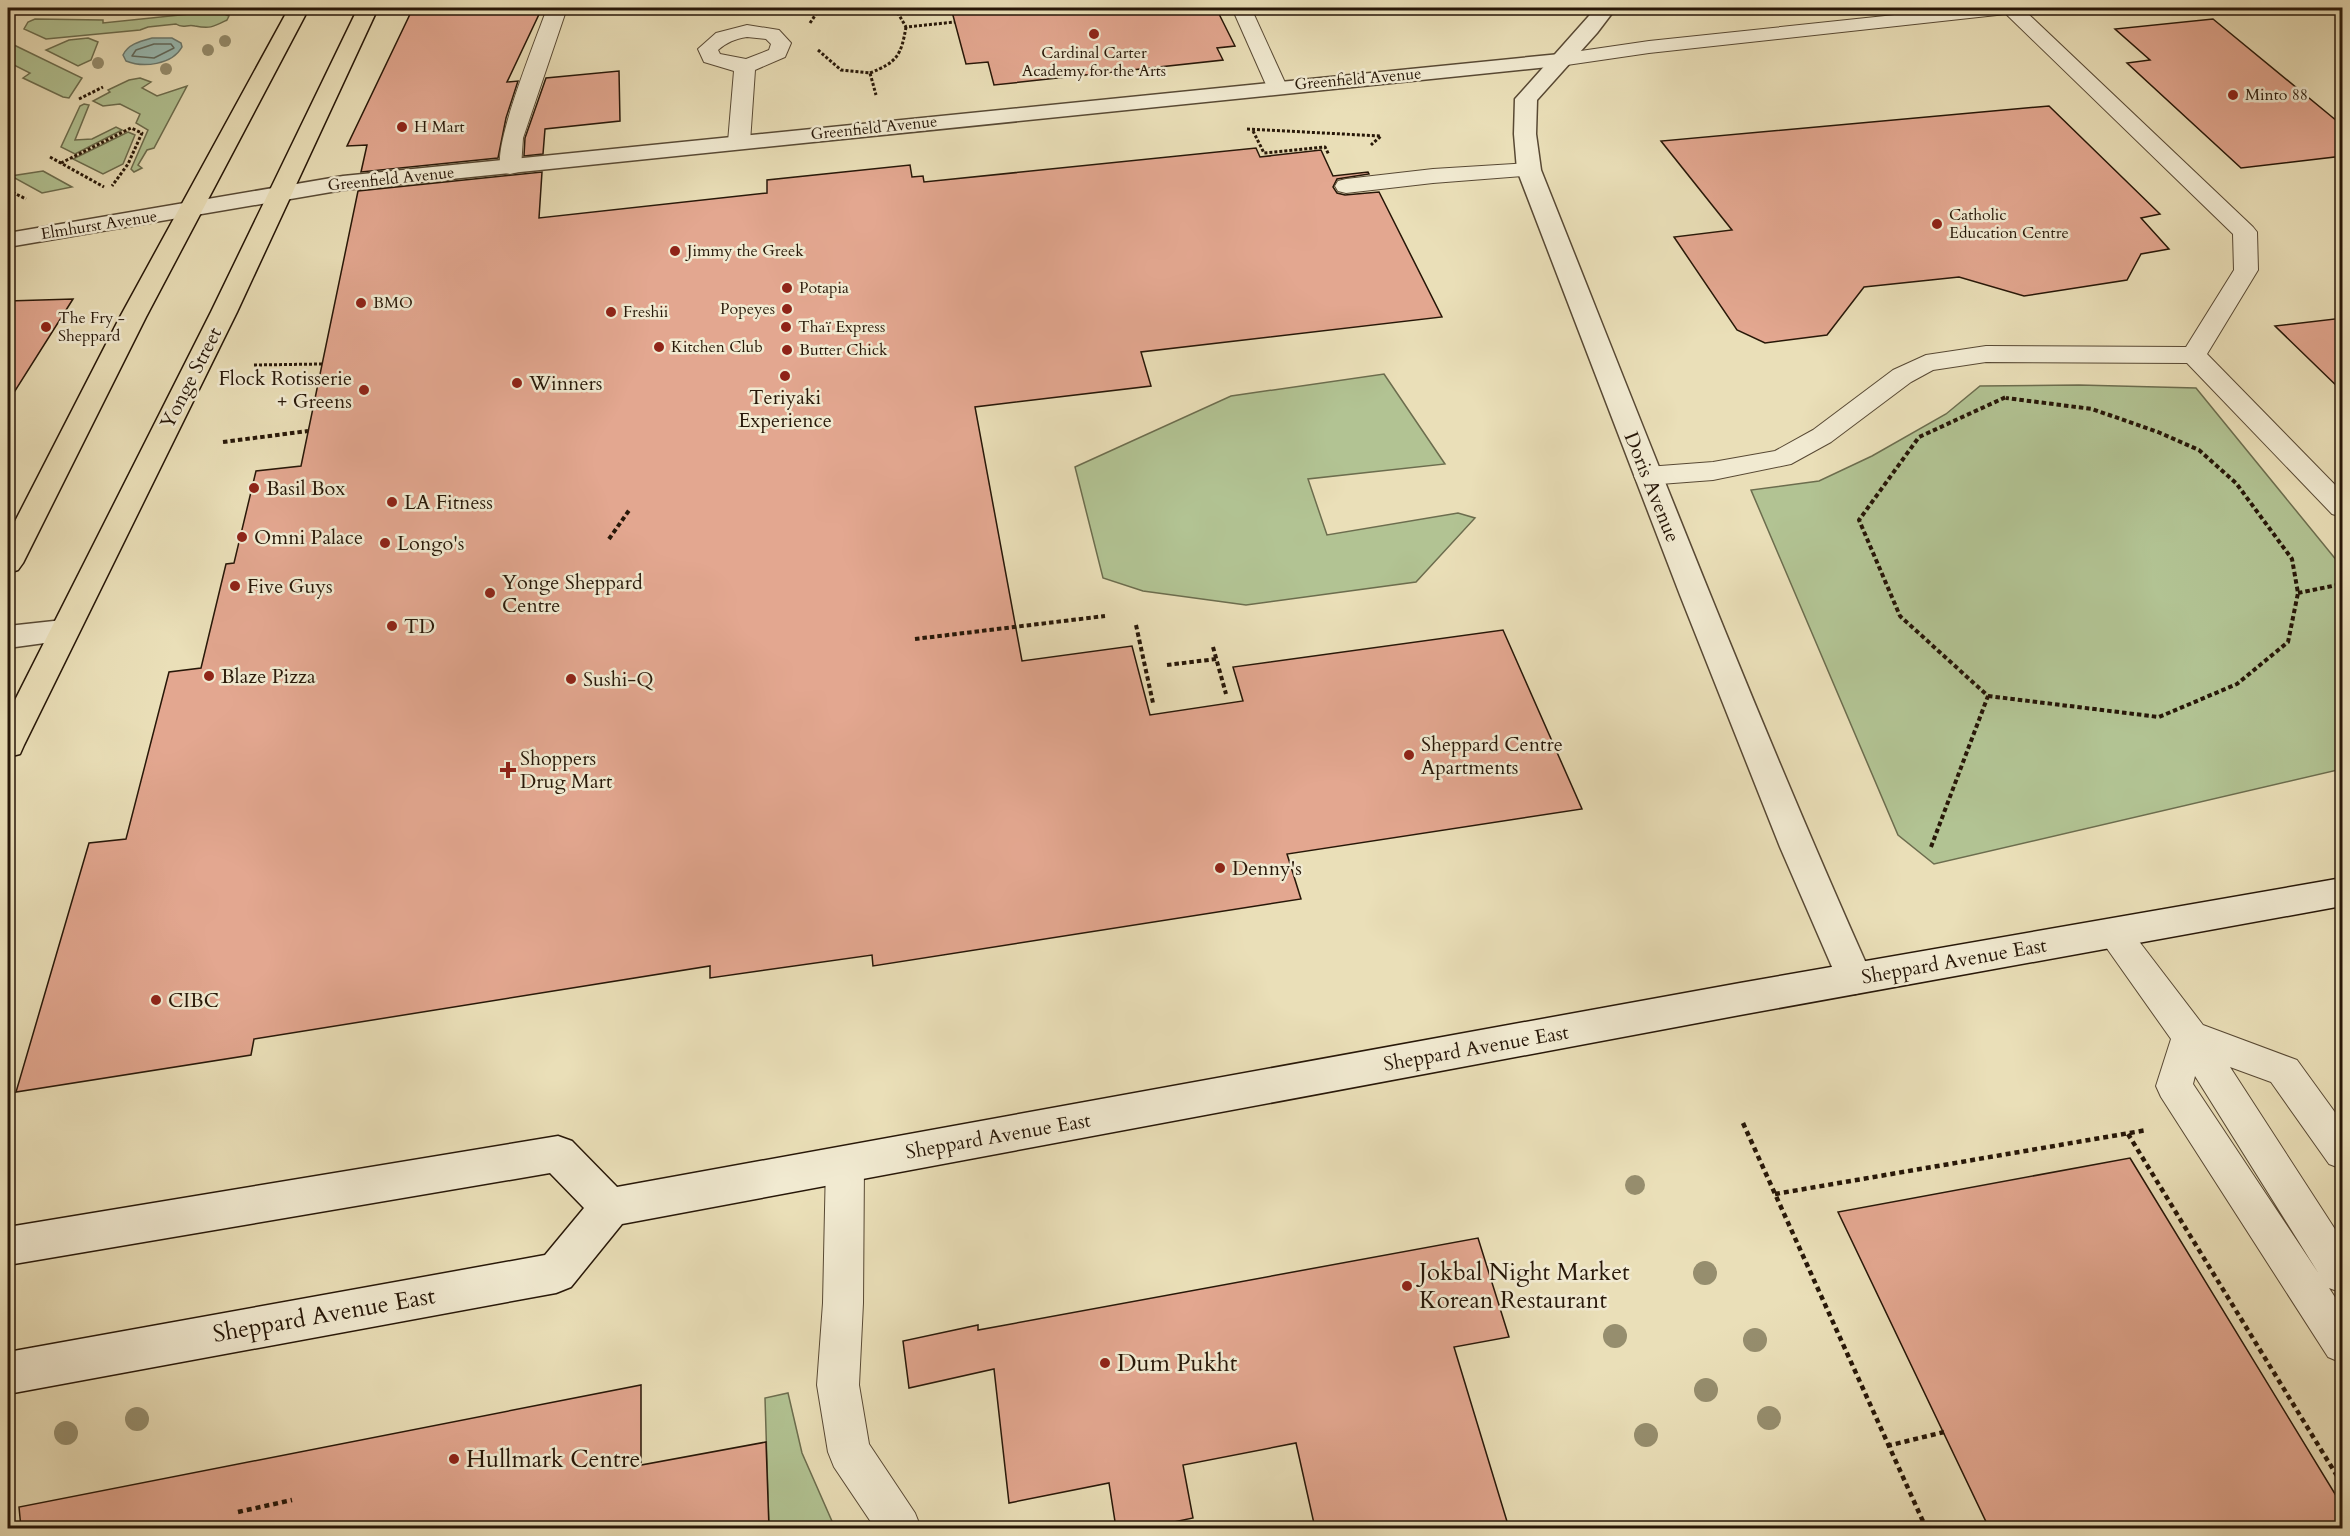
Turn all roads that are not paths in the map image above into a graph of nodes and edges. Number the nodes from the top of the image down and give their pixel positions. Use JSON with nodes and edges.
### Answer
{"nodes":[{"id":1,"x":299,"y":8,"type":"edge"},
{"id":2,"x":368,"y":8,"type":"edge"},
{"id":3,"x":557,"y":8,"type":"edge"},
{"id":4,"x":1241,"y":8,"type":"edge"},
{"id":5,"x":1606,"y":8,"type":"edge"},
{"id":6,"x":1560,"y":60,"type":"junction"},
{"id":7,"x":745,"y":66,"type":"dead end"},
{"id":8,"x":1277,"y":87,"type":"junction"},
{"id":9,"x":739,"y":141,"type":"junction"},
{"id":10,"x":510,"y":167,"type":"junction"},
{"id":11,"x":1529,"y":170,"type":"junction"},
{"id":12,"x":1346,"y":186,"type":"dead end"},
{"id":13,"x":281,"y":194,"type":"junction"},
{"id":14,"x":191,"y":210,"type":"junction"},
{"id":15,"x":8,"y":240,"type":"edge"},
{"id":16,"x":2194,"y":356,"type":"junction"},
{"id":17,"x":1647,"y":476,"type":"junction"},
{"id":18,"x":2343,"y":508,"type":"edge"},
{"id":19,"x":8,"y":563,"type":"edge"},
{"id":20,"x":63,"y":631,"type":"junction"},
{"id":21,"x":8,"y":638,"type":"edge"},
{"id":22,"x":8,"y":745,"type":"edge"},
{"id":23,"x":2343,"y":892,"type":"edge"},
{"id":24,"x":2113,"y":933,"type":"junction"},
{"id":25,"x":1855,"y":979,"type":"junction"},
{"id":26,"x":2190,"y":1036,"type":"junction"},
{"id":27,"x":2343,"y":1152,"type":"edge"},
{"id":28,"x":845,"y":1164,"type":"junction"},
{"id":29,"x":610,"y":1206,"type":"junction"},
{"id":30,"x":8,"y":1246,"type":"edge"},
{"id":31,"x":2343,"y":1274,"type":"edge"},
{"id":32,"x":2343,"y":1343,"type":"edge"},
{"id":33,"x":8,"y":1373,"type":"edge"},
{"id":34,"x":900,"y":1528,"type":"edge"}],
"edges":[{"from":1,"to":14,"type":"main road"},
{"from":2,"to":13,"type":"main road","name":"Yonge Street"},
{"from":3,"to":10,"type":"lane"},
{"from":4,"to":8,"type":"lane"},
{"from":5,"to":6,"type":"street","name":"Doris Avenue"},
{"from":6,"to":8,"type":"street","name":"Greenfield Avenue"},
{"from":6,"to":11,"type":"street","name":"Doris Avenue"},
{"from":6,"to":16,"type":"lane"},
{"from":7,"to":9,"type":"lane"},
{"from":8,"to":9,"type":"street","name":"Greenfield Avenue"},
{"from":9,"to":10,"type":"street","name":"Greenfield Avenue"},
{"from":10,"to":13,"type":"street","name":"Greenfield Avenue"},
{"from":11,"to":12,"type":"lane"},
{"from":11,"to":17,"type":"street","name":"Doris Avenue"},
{"from":13,"to":14,"type":"street","name":"Greenfield Avenue"},
{"from":13,"to":20,"type":"main road","name":"Yonge Street"},
{"from":14,"to":15,"type":"street","name":"Elmhurst Avenue"},
{"from":14,"to":19,"type":"main road"},
{"from":16,"to":17,"type":"lane"},
{"from":16,"to":18,"type":"lane"},
{"from":17,"to":25,"type":"street","name":"Doris Avenue"},
{"from":20,"to":21,"type":"street"},
{"from":20,"to":22,"type":"main road","name":"Yonge Street"},
{"from":23,"to":24,"type":"street","name":"Sheppard Avenue East"},
{"from":24,"to":25,"type":"street","name":"Sheppard Avenue East"},
{"from":24,"to":26,"type":"lane"},
{"from":25,"to":28,"type":"street","name":"Sheppard Avenue East"},
{"from":26,"to":27,"type":"lane"},
{"from":26,"to":31,"type":"lane"},
{"from":26,"to":32,"type":"lane"},
{"from":28,"to":29,"type":"street","name":"Sheppard Avenue East"},
{"from":28,"to":34,"type":"lane"},
{"from":29,"to":30,"type":"street"},
{"from":29,"to":33,"type":"street","name":"Sheppard Avenue East"}]}
